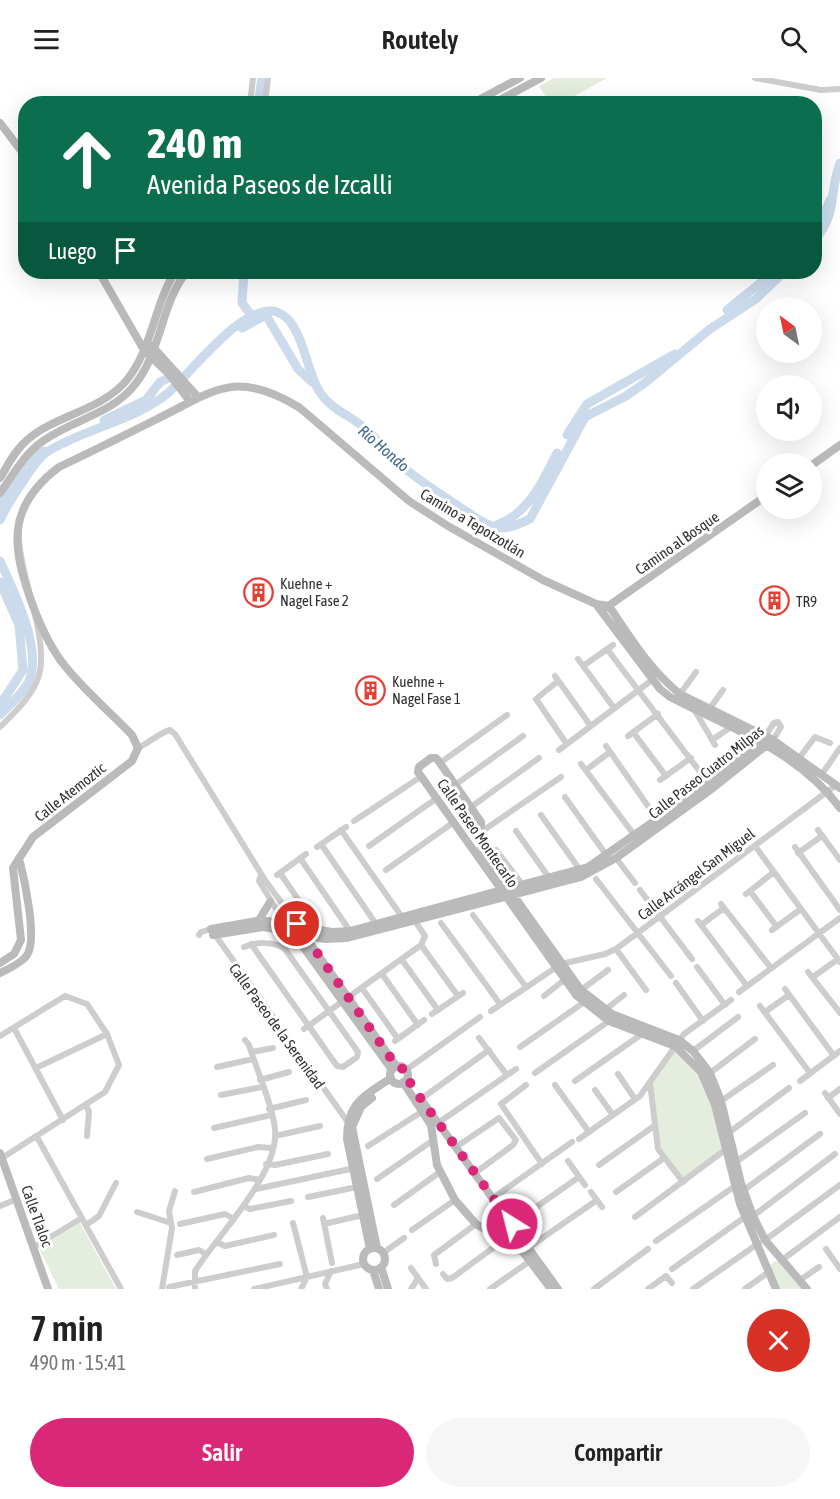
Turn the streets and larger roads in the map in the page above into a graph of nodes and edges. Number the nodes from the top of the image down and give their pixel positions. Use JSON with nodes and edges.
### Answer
{"nodes":[{"id":1,"x":254,"y":78,"type":"edge"},
{"id":2,"x":268,"y":78,"type":"edge"},
{"id":3,"x":520,"y":78,"type":"edge"},
{"id":4,"x":540,"y":78,"type":"edge"},
{"id":5,"x":754,"y":78,"type":"edge"},
{"id":6,"x":840,"y":89,"type":"edge"},
{"id":7,"x":251,"y":96,"type":"edge"},
{"id":8,"x":266,"y":96,"type":"edge"},
{"id":9,"x":486,"y":96,"type":"edge"},
{"id":10,"x":507,"y":96,"type":"edge"},
{"id":11,"x":0,"y":123,"type":"edge"},
{"id":12,"x":18,"y":147,"type":"edge"},
{"id":13,"x":103,"y":279,"type":"edge"},
{"id":14,"x":171,"y":279,"type":"edge"},
{"id":15,"x":182,"y":279,"type":"edge"},
{"id":16,"x":145,"y":346,"type":"junction"},
{"id":17,"x":153,"y":353,"type":"junction"},
{"id":18,"x":168,"y":370,"type":"junction"},
{"id":19,"x":142,"y":374,"type":"junction"},
{"id":20,"x":190,"y":394,"type":"junction"},
{"id":21,"x":840,"y":445,"type":"edge"},
{"id":22,"x":822,"y":458,"type":"edge"},
{"id":23,"x":0,"y":478,"type":"edge"},
{"id":24,"x":0,"y":494,"type":"edge"},
{"id":25,"x":27,"y":503,"type":"junction"},
{"id":26,"x":756,"y":503,"type":"edge"},
{"id":27,"x":13,"y":516,"type":"dead end"},
{"id":28,"x":14,"y":573,"type":"dead end"},
{"id":29,"x":602,"y":607,"type":"junction"},
{"id":30,"x":578,"y":659,"type":"dead end"},
{"id":31,"x":583,"y":666,"type":"junction"},
{"id":32,"x":696,"y":672,"type":"dead end"},
{"id":33,"x":655,"y":677,"type":"junction"},
{"id":34,"x":638,"y":689,"type":"junction"},
{"id":35,"x":723,"y":690,"type":"dead end"},
{"id":36,"x":680,"y":693,"type":"junction"},
{"id":37,"x":614,"y":708,"type":"junction"},
{"id":38,"x":710,"y":708,"type":"junction"},
{"id":39,"x":694,"y":709,"type":"junction"},
{"id":40,"x":658,"y":714,"type":"junction"},
{"id":41,"x":507,"y":715,"type":"dead end"},
{"id":42,"x":590,"y":725,"type":"junction"},
{"id":43,"x":0,"y":727,"type":"edge"},
{"id":44,"x":731,"y":727,"type":"junction"},
{"id":45,"x":523,"y":736,"type":"dead end"},
{"id":46,"x":767,"y":741,"type":"junction"},
{"id":47,"x":566,"y":743,"type":"junction"},
{"id":48,"x":606,"y":746,"type":"dead end"},
{"id":49,"x":836,"y":746,"type":"edge"},
{"id":50,"x":138,"y":748,"type":"junction"},
{"id":51,"x":559,"y":750,"type":"dead end"},
{"id":52,"x":610,"y":752,"type":"junction"},
{"id":53,"x":540,"y":758,"type":"dead end"},
{"id":54,"x":691,"y":758,"type":"junction"},
{"id":55,"x":799,"y":758,"type":"junction"},
{"id":56,"x":440,"y":763,"type":"junction"},
{"id":57,"x":581,"y":764,"type":"dead end"},
{"id":58,"x":586,"y":770,"type":"junction"},
{"id":59,"x":822,"y":774,"type":"junction"},
{"id":60,"x":422,"y":776,"type":"junction"},
{"id":61,"x":561,"y":777,"type":"dead end"},
{"id":62,"x":455,"y":785,"type":"junction"},
{"id":63,"x":711,"y":785,"type":"junction"},
{"id":64,"x":838,"y":786,"type":"edge"},
{"id":65,"x":829,"y":792,"type":"junction"},
{"id":66,"x":565,"y":797,"type":"dead end"},
{"id":67,"x":437,"y":798,"type":"junction"},
{"id":68,"x":471,"y":807,"type":"junction"},
{"id":69,"x":840,"y":808,"type":"edge"},
{"id":70,"x":541,"y":814,"type":"dead end"},
{"id":71,"x":657,"y":819,"type":"junction"},
{"id":72,"x":354,"y":821,"type":"dead end"},
{"id":73,"x":454,"y":822,"type":"junction"},
{"id":74,"x":516,"y":831,"type":"dead end"},
{"id":75,"x":481,"y":832,"type":"junction"},
{"id":76,"x":635,"y":836,"type":"junction"},
{"id":77,"x":628,"y":845,"type":"junction"},
{"id":78,"x":369,"y":846,"type":"dead end"},
{"id":79,"x":755,"y":846,"type":"junction"},
{"id":80,"x":496,"y":849,"type":"dead end"},
{"id":81,"x":607,"y":856,"type":"junction"},
{"id":82,"x":19,"y":858,"type":"junction"},
{"id":83,"x":616,"y":858,"type":"junction"},
{"id":84,"x":840,"y":860,"type":"edge"},
{"id":85,"x":386,"y":870,"type":"dead end"},
{"id":86,"x":589,"y":872,"type":"junction"},
{"id":87,"x":774,"y":872,"type":"junction"},
{"id":88,"x":261,"y":874,"type":"junction"},
{"id":89,"x":550,"y":879,"type":"junction"},
{"id":90,"x":635,"y":883,"type":"dead end"},
{"id":91,"x":523,"y":885,"type":"junction"},
{"id":92,"x":640,"y":890,"type":"dead end"},
{"id":93,"x":507,"y":893,"type":"junction"},
{"id":94,"x":272,"y":904,"type":"junction"},
{"id":95,"x":801,"y":909,"type":"junction"},
{"id":96,"x":840,"y":910,"type":"edge"},
{"id":97,"x":473,"y":915,"type":"dead end"},
{"id":98,"x":409,"y":917,"type":"junction"},
{"id":99,"x":660,"y":917,"type":"junction"},
{"id":100,"x":840,"y":918,"type":"edge"},
{"id":101,"x":264,"y":921,"type":"junction"},
{"id":102,"x":285,"y":923,"type":"junction"},
{"id":103,"x":441,"y":923,"type":"dead end"},
{"id":104,"x":376,"y":924,"type":"junction"},
{"id":105,"x":294,"y":928,"type":"junction"},
{"id":106,"x":319,"y":930,"type":"junction"},
{"id":107,"x":350,"y":931,"type":"junction"},
{"id":108,"x":212,"y":932,"type":"junction"},
{"id":109,"x":819,"y":933,"type":"junction"},
{"id":110,"x":303,"y":934,"type":"junction"},
{"id":111,"x":639,"y":934,"type":"junction"},
{"id":112,"x":325,"y":939,"type":"junction"},
{"id":113,"x":421,"y":945,"type":"junction"},
{"id":114,"x":616,"y":949,"type":"junction"},
{"id":115,"x":317,"y":953,"type":"junction"},
{"id":116,"x":692,"y":959,"type":"dead end"},
{"id":117,"x":402,"y":960,"type":"junction"},
{"id":118,"x":839,"y":960,"type":"edge"},
{"id":119,"x":0,"y":963,"type":"edge"},
{"id":120,"x":558,"y":966,"type":"junction"},
{"id":121,"x":697,"y":967,"type":"dead end"},
{"id":122,"x":771,"y":968,"type":"junction"},
{"id":123,"x":608,"y":970,"type":"dead end"},
{"id":124,"x":0,"y":974,"type":"edge"},
{"id":125,"x":382,"y":974,"type":"junction"},
{"id":126,"x":671,"y":976,"type":"dead end"},
{"id":127,"x":564,"y":980,"type":"junction"},
{"id":128,"x":676,"y":983,"type":"dead end"},
{"id":129,"x":747,"y":986,"type":"junction"},
{"id":130,"x":526,"y":987,"type":"junction"},
{"id":131,"x":362,"y":988,"type":"junction"},
{"id":132,"x":581,"y":990,"type":"junction"},
{"id":133,"x":646,"y":990,"type":"dead end"},
{"id":134,"x":739,"y":992,"type":"dead end"},
{"id":135,"x":624,"y":995,"type":"dead end"},
{"id":136,"x":544,"y":996,"type":"dead end"},
{"id":137,"x":345,"y":1000,"type":"junction"},
{"id":138,"x":731,"y":1000,"type":"dead end"},
{"id":139,"x":583,"y":1003,"type":"junction"},
{"id":140,"x":500,"y":1004,"type":"junction"},
{"id":141,"x":725,"y":1005,"type":"junction"},
{"id":142,"x":605,"y":1010,"type":"junction"},
{"id":143,"x":491,"y":1011,"type":"dead end"},
{"id":144,"x":328,"y":1012,"type":"junction"},
{"id":145,"x":840,"y":1013,"type":"edge"},
{"id":146,"x":480,"y":1017,"type":"dead end"},
{"id":147,"x":738,"y":1017,"type":"dead end"},
{"id":148,"x":424,"y":1020,"type":"dead end"},
{"id":149,"x":609,"y":1021,"type":"junction"},
{"id":150,"x":703,"y":1021,"type":"junction"},
{"id":151,"x":418,"y":1025,"type":"junction"},
{"id":152,"x":306,"y":1027,"type":"junction"},
{"id":153,"x":14,"y":1028,"type":"junction"},
{"id":154,"x":107,"y":1034,"type":"junction"},
{"id":155,"x":642,"y":1034,"type":"junction"},
{"id":156,"x":0,"y":1036,"type":"edge"},
{"id":157,"x":295,"y":1036,"type":"dead end"},
{"id":158,"x":479,"y":1038,"type":"dead end"},
{"id":159,"x":754,"y":1039,"type":"dead end"},
{"id":160,"x":245,"y":1040,"type":"dead end"},
{"id":161,"x":288,"y":1041,"type":"junction"},
{"id":162,"x":677,"y":1043,"type":"junction"},
{"id":163,"x":520,"y":1047,"type":"dead end"},
{"id":164,"x":273,"y":1048,"type":"dead end"},
{"id":165,"x":489,"y":1050,"type":"junction"},
{"id":166,"x":693,"y":1051,"type":"junction"},
{"id":167,"x":840,"y":1051,"type":"edge"},
{"id":168,"x":253,"y":1055,"type":"junction"},
{"id":169,"x":834,"y":1056,"type":"junction"},
{"id":170,"x":773,"y":1065,"type":"dead end"},
{"id":171,"x":217,"y":1067,"type":"dead end"},
{"id":172,"x":36,"y":1068,"type":"junction"},
{"id":173,"x":516,"y":1069,"type":"dead end"},
{"id":174,"x":289,"y":1072,"type":"dead end"},
{"id":175,"x":535,"y":1073,"type":"dead end"},
{"id":176,"x":710,"y":1073,"type":"junction"},
{"id":177,"x":810,"y":1073,"type":"junction"},
{"id":178,"x":618,"y":1074,"type":"dead end"},
{"id":179,"x":399,"y":1075,"type":"junction"},
{"id":180,"x":507,"y":1075,"type":"junction"},
{"id":181,"x":800,"y":1081,"type":"dead end"},
{"id":182,"x":575,"y":1082,"type":"dead end"},
{"id":183,"x":650,"y":1083,"type":"junction"},
{"id":184,"x":261,"y":1084,"type":"junction"},
{"id":185,"x":525,"y":1085,"type":"dead end"},
{"id":186,"x":555,"y":1085,"type":"dead end"},
{"id":187,"x":789,"y":1088,"type":"dead end"},
{"id":188,"x":840,"y":1089,"type":"edge"},
{"id":189,"x":595,"y":1090,"type":"dead end"},
{"id":190,"x":221,"y":1095,"type":"dead end"},
{"id":191,"x":421,"y":1099,"type":"junction"},
{"id":192,"x":635,"y":1099,"type":"junction"},
{"id":193,"x":306,"y":1100,"type":"dead end"},
{"id":194,"x":721,"y":1101,"type":"junction"},
{"id":195,"x":86,"y":1105,"type":"junction"},
{"id":196,"x":423,"y":1111,"type":"junction"},
{"id":197,"x":270,"y":1112,"type":"junction"},
{"id":198,"x":805,"y":1113,"type":"dead end"},
{"id":199,"x":840,"y":1114,"type":"edge"},
{"id":200,"x":613,"y":1115,"type":"junction"},
{"id":201,"x":63,"y":1120,"type":"junction"},
{"id":202,"x":347,"y":1121,"type":"junction"},
{"id":203,"x":438,"y":1123,"type":"junction"},
{"id":204,"x":320,"y":1126,"type":"dead end"},
{"id":205,"x":654,"y":1126,"type":"junction"},
{"id":206,"x":214,"y":1128,"type":"dead end"},
{"id":207,"x":445,"y":1132,"type":"junction"},
{"id":208,"x":589,"y":1132,"type":"junction"},
{"id":209,"x":820,"y":1134,"type":"dead end"},
{"id":210,"x":725,"y":1135,"type":"junction"},
{"id":211,"x":87,"y":1136,"type":"dead end"},
{"id":212,"x":275,"y":1136,"type":"junction"},
{"id":213,"x":37,"y":1137,"type":"junction"},
{"id":214,"x":579,"y":1139,"type":"dead end"},
{"id":215,"x":432,"y":1141,"type":"junction"},
{"id":216,"x":572,"y":1142,"type":"dead end"},
{"id":217,"x":368,"y":1146,"type":"dead end"},
{"id":218,"x":456,"y":1147,"type":"junction"},
{"id":219,"x":272,"y":1148,"type":"junction"},
{"id":220,"x":725,"y":1150,"type":"junction"},
{"id":221,"x":328,"y":1154,"type":"dead end"},
{"id":222,"x":835,"y":1154,"type":"dead end"},
{"id":223,"x":1,"y":1156,"type":"edge"},
{"id":224,"x":664,"y":1158,"type":"junction"},
{"id":225,"x":207,"y":1159,"type":"dead end"},
{"id":226,"x":568,"y":1161,"type":"dead end"},
{"id":227,"x":736,"y":1162,"type":"junction"},
{"id":228,"x":266,"y":1164,"type":"junction"},
{"id":229,"x":542,"y":1164,"type":"junction"},
{"id":230,"x":598,"y":1165,"type":"dead end"},
{"id":231,"x":356,"y":1167,"type":"junction"},
{"id":232,"x":440,"y":1172,"type":"junction"},
{"id":233,"x":475,"y":1173,"type":"junction"},
{"id":234,"x":579,"y":1177,"type":"junction"},
{"id":235,"x":377,"y":1179,"type":"dead end"},
{"id":236,"x":260,"y":1180,"type":"junction"},
{"id":237,"x":683,"y":1182,"type":"junction"},
{"id":238,"x":116,"y":1184,"type":"dead end"},
{"id":239,"x":585,"y":1185,"type":"dead end"},
{"id":240,"x":840,"y":1185,"type":"edge"},
{"id":241,"x":740,"y":1186,"type":"junction"},
{"id":242,"x":357,"y":1187,"type":"junction"},
{"id":243,"x":256,"y":1189,"type":"junction"},
{"id":244,"x":175,"y":1191,"type":"dead end"},
{"id":245,"x":194,"y":1192,"type":"dead end"},
{"id":246,"x":591,"y":1192,"type":"dead end"},
{"id":247,"x":616,"y":1192,"type":"dead end"},
{"id":248,"x":308,"y":1197,"type":"dead end"},
{"id":249,"x":493,"y":1198,"type":"junction"},
{"id":250,"x":17,"y":1199,"type":"junction"},
{"id":251,"x":455,"y":1200,"type":"junction"},
{"id":252,"x":597,"y":1200,"type":"junction"},
{"id":253,"x":291,"y":1201,"type":"dead end"},
{"id":254,"x":394,"y":1205,"type":"dead end"},
{"id":255,"x":0,"y":1206,"type":"edge"},
{"id":256,"x":243,"y":1206,"type":"junction"},
{"id":257,"x":602,"y":1208,"type":"dead end"},
{"id":258,"x":137,"y":1212,"type":"dead end"},
{"id":259,"x":363,"y":1215,"type":"junction"},
{"id":260,"x":634,"y":1216,"type":"dead end"},
{"id":261,"x":749,"y":1216,"type":"junction"},
{"id":262,"x":840,"y":1217,"type":"edge"},
{"id":263,"x":82,"y":1218,"type":"junction"},
{"id":264,"x":234,"y":1219,"type":"junction"},
{"id":265,"x":171,"y":1223,"type":"junction"},
{"id":266,"x":293,"y":1223,"type":"dead end"},
{"id":267,"x":180,"y":1224,"type":"dead end"},
{"id":268,"x":476,"y":1224,"type":"junction"},
{"id":269,"x":86,"y":1225,"type":"junction"},
{"id":270,"x":514,"y":1228,"type":"junction"},
{"id":271,"x":412,"y":1230,"type":"dead end"},
{"id":272,"x":274,"y":1235,"type":"dead end"},
{"id":273,"x":404,"y":1238,"type":"dead end"},
{"id":274,"x":216,"y":1242,"type":"junction"},
{"id":275,"x":505,"y":1242,"type":"junction"},
{"id":276,"x":656,"y":1242,"type":"dead end"},
{"id":277,"x":762,"y":1242,"type":"junction"},
{"id":278,"x":34,"y":1247,"type":"junction"},
{"id":279,"x":528,"y":1248,"type":"junction"},
{"id":280,"x":648,"y":1249,"type":"dead end"},
{"id":281,"x":826,"y":1249,"type":"dead end"},
{"id":282,"x":377,"y":1250,"type":"junction"},
{"id":283,"x":206,"y":1254,"type":"junction"},
{"id":284,"x":177,"y":1255,"type":"dead end"},
{"id":285,"x":779,"y":1257,"type":"junction"},
{"id":286,"x":530,"y":1261,"type":"junction"},
{"id":287,"x":766,"y":1261,"type":"junction"},
{"id":288,"x":333,"y":1263,"type":"dead end"},
{"id":289,"x":280,"y":1264,"type":"dead end"},
{"id":290,"x":364,"y":1264,"type":"junction"},
{"id":291,"x":436,"y":1264,"type":"dead end"},
{"id":292,"x":819,"y":1267,"type":"dead end"},
{"id":293,"x":411,"y":1268,"type":"dead end"},
{"id":294,"x":377,"y":1269,"type":"junction"},
{"id":295,"x":672,"y":1269,"type":"dead end"},
{"id":296,"x":840,"y":1269,"type":"edge"},
{"id":297,"x":331,"y":1271,"type":"junction"},
{"id":298,"x":770,"y":1271,"type":"junction"},
{"id":299,"x":443,"y":1274,"type":"dead end"},
{"id":300,"x":307,"y":1277,"type":"junction"},
{"id":301,"x":418,"y":1278,"type":"junction"},
{"id":302,"x":800,"y":1280,"type":"junction"},
{"id":303,"x":672,"y":1283,"type":"dead end"},
{"id":304,"x":194,"y":1285,"type":"edge"},
{"id":305,"x":275,"y":1287,"type":"edge"},
{"id":306,"x":165,"y":1288,"type":"edge"},
{"id":307,"x":548,"y":1288,"type":"edge"},
{"id":308,"x":48,"y":1289,"type":"edge"},
{"id":309,"x":121,"y":1289,"type":"edge"},
{"id":310,"x":254,"y":1289,"type":"edge"},
{"id":311,"x":301,"y":1289,"type":"edge"},
{"id":312,"x":327,"y":1289,"type":"edge"},
{"id":313,"x":379,"y":1289,"type":"edge"},
{"id":314,"x":388,"y":1289,"type":"edge"},
{"id":315,"x":411,"y":1289,"type":"edge"},
{"id":316,"x":426,"y":1289,"type":"edge"},
{"id":317,"x":490,"y":1289,"type":"edge"},
{"id":318,"x":558,"y":1289,"type":"edge"},
{"id":319,"x":594,"y":1289,"type":"edge"},
{"id":320,"x":648,"y":1289,"type":"edge"},
{"id":321,"x":693,"y":1289,"type":"edge"},
{"id":322,"x":745,"y":1289,"type":"edge"},
{"id":323,"x":776,"y":1289,"type":"edge"},
{"id":324,"x":807,"y":1289,"type":"edge"}],
"edges":[{"from":1,"to":7,"type":"street"},
{"from":2,"to":8,"type":"street"},
{"from":3,"to":9,"type":"street"},
{"from":4,"to":10,"type":"street"},
{"from":5,"to":6,"type":"street"},
{"from":11,"to":12,"type":"street"},
{"from":13,"to":16,"type":"street"},
{"from":14,"to":16,"type":"street"},
{"from":15,"to":17,"type":"street"},
{"from":16,"to":17,"type":"street"},
{"from":16,"to":23,"type":"street"},
{"from":17,"to":18,"type":"street"},
{"from":17,"to":19,"type":"street"},
{"from":18,"to":19,"type":"street"},
{"from":18,"to":20,"type":"street"},
{"from":19,"to":24,"type":"street"},
{"from":20,"to":25,"type":"street","name":"Camino a Tepotzotlán"},
{"from":20,"to":29,"type":"street","name":"Camino a Tepotzotlán"},
{"from":21,"to":22,"type":"street"},
{"from":25,"to":27,"type":"street"},
{"from":25,"to":50,"type":"street","name":"Camino a Tepotzotlán"},
{"from":26,"to":29,"type":"street","name":"Camino al Bosque"},
{"from":28,"to":43,"type":"street"},
{"from":29,"to":33,"type":"street","name":"Camino a Tepotzotlán"},
{"from":30,"to":31,"type":"street"},
{"from":31,"to":34,"type":"street"},
{"from":31,"to":37,"type":"street"},
{"from":32,"to":36,"type":"street"},
{"from":33,"to":34,"type":"street"},
{"from":33,"to":36,"type":"street","name":"Camino a Tepotzotlán"},
{"from":33,"to":39,"type":"street","name":"Camino a Tepotzotlán"},
{"from":34,"to":37,"type":"street"},
{"from":34,"to":40,"type":"street"},
{"from":35,"to":38,"type":"street"},
{"from":36,"to":38,"type":"street","name":"Camino a Tepotzotlán"},
{"from":37,"to":42,"type":"street"},
{"from":38,"to":46,"type":"street","name":"Camino a Tepotzotlán"},
{"from":39,"to":44,"type":"street","name":"Camino a Tepotzotlán"},
{"from":39,"to":44,"type":"street"},
{"from":40,"to":54,"type":"street"},
{"from":40,"to":54,"type":"street"},
{"from":41,"to":56,"type":"street"},
{"from":42,"to":47,"type":"street"},
{"from":42,"to":47,"type":"street"},
{"from":44,"to":46,"type":"street","name":"Camino a Tepotzotlán"},
{"from":45,"to":62,"type":"street"},
{"from":46,"to":55,"type":"street","name":"Camino a Tepotzotlán"},
{"from":46,"to":63,"type":"street","name":"Calle Paseo Cuatro Milpas"},
{"from":46,"to":65,"type":"street","name":"Camino a Tepotzotlán"},
{"from":47,"to":51,"type":"street"},
{"from":48,"to":52,"type":"street"},
{"from":49,"to":55,"type":"street"},
{"from":49,"to":59,"type":"street"},
{"from":50,"to":82,"type":"street","name":"Calle Atemoztic"},
{"from":50,"to":88,"type":"street"},
{"from":52,"to":58,"type":"street"},
{"from":52,"to":71,"type":"street"},
{"from":53,"to":68,"type":"street"},
{"from":54,"to":63,"type":"street"},
{"from":55,"to":59,"type":"street","name":"Camino a Tepotzotlán"},
{"from":56,"to":60,"type":"street","name":"Calle Paseo Montecarlo"},
{"from":56,"to":62,"type":"street","name":"Calle Paseo Montecarlo"},
{"from":57,"to":58,"type":"street"},
{"from":58,"to":76,"type":"street"},
{"from":59,"to":64,"type":"street","name":"Camino a Tepotzotlán"},
{"from":60,"to":67,"type":"street","name":"Calle Paseo Montecarlo"},
{"from":60,"to":72,"type":"street"},
{"from":61,"to":75,"type":"street"},
{"from":62,"to":68,"type":"street","name":"Calle Paseo Montecarlo"},
{"from":63,"to":71,"type":"street","name":"Calle Paseo Cuatro Milpas"},
{"from":63,"to":77,"type":"street","name":"Calle Paseo Cuatro Milpas"},
{"from":64,"to":65,"type":"street","name":"Calle Arcángel San Miguel"},
{"from":65,"to":69,"type":"street","name":"Camino a Tepotzotlán"},
{"from":65,"to":79,"type":"street","name":"Calle Arcángel San Miguel"},
{"from":66,"to":81,"type":"street"},
{"from":67,"to":73,"type":"street","name":"Calle Paseo Montecarlo"},
{"from":67,"to":78,"type":"street"},
{"from":68,"to":75,"type":"street","name":"Calle Paseo Montecarlo"},
{"from":70,"to":86,"type":"street"},
{"from":71,"to":76,"type":"street","name":"Calle Paseo Cuatro Milpas"},
{"from":73,"to":85,"type":"street"},
{"from":73,"to":93,"type":"street","name":"Calle Paseo Montecarlo"},
{"from":74,"to":89,"type":"street"},
{"from":75,"to":93,"type":"street","name":"Calle Paseo Montecarlo"},
{"from":76,"to":77,"type":"street","name":"Calle Paseo Cuatro Milpas"},
{"from":77,"to":81,"type":"street","name":"Calle Paseo Cuatro Milpas"},
{"from":77,"to":83,"type":"street","name":"Calle Paseo Cuatro Milpas"},
{"from":79,"to":87,"type":"street"},
{"from":79,"to":99,"type":"street","name":"Calle Arcángel San Miguel"},
{"from":80,"to":91,"type":"street"},
{"from":81,"to":86,"type":"street","name":"Calle Paseo Cuatro Milpas"},
{"from":82,"to":119,"type":"street"},
{"from":82,"to":124,"type":"street"},
{"from":83,"to":86,"type":"street","name":"Calle Paseo Cuatro Milpas"},
{"from":83,"to":90,"type":"street"},
{"from":84,"to":96,"type":"street"},
{"from":86,"to":89,"type":"street","name":"Calle Paseo Cuatro Milpas"},
{"from":86,"to":93,"type":"street","name":"Calle Paseo Cuatro Milpas"},
{"from":86,"to":111,"type":"street"},
{"from":87,"to":95,"type":"street"},
{"from":87,"to":95,"type":"street"},
{"from":88,"to":94,"type":"street"},
{"from":88,"to":105,"type":"street"},
{"from":89,"to":91,"type":"street","name":"Calle Paseo Cuatro Milpas"},
{"from":91,"to":93,"type":"street","name":"Calle Paseo Cuatro Milpas"},
{"from":92,"to":99,"type":"street"},
{"from":93,"to":98,"type":"street","name":"Calle Paseo Cuatro Milpas"},
{"from":93,"to":120,"type":"street","name":"Calle Paseo Montecarlo"},
{"from":94,"to":101,"type":"street"},
{"from":94,"to":102,"type":"street"},
{"from":95,"to":109,"type":"street"},
{"from":97,"to":130,"type":"street"},
{"from":98,"to":104,"type":"street","name":"Calle Paseo Cuatro Milpas"},
{"from":98,"to":104,"type":"street"},
{"from":98,"to":112,"type":"street","name":"Calle Paseo Cuatro Milpas"},
{"from":98,"to":113,"type":"street"},
{"from":99,"to":111,"type":"street","name":"Calle Arcángel San Miguel"},
{"from":99,"to":116,"type":"street"},
{"from":100,"to":109,"type":"street"},
{"from":101,"to":102,"type":"street"},
{"from":101,"to":108,"type":"street"},
{"from":102,"to":105,"type":"street"},
{"from":103,"to":140,"type":"street"},
{"from":104,"to":107,"type":"street","name":"Calle Paseo Cuatro Milpas"},
{"from":105,"to":106,"type":"street","name":"Calle Paseo Cuatro Milpas"},
{"from":105,"to":108,"type":"street","name":"Calle Paseo Cuatro Milpas"},
{"from":105,"to":110,"type":"street","name":"Calle Paseo Cuatro Milpas"},
{"from":105,"to":137,"type":"street"},
{"from":106,"to":107,"type":"street","name":"Calle Paseo Cuatro Milpas"},
{"from":106,"to":107,"type":"street"},
{"from":108,"to":161,"type":"street","name":"Calle Paseo de la Serenidad"},
{"from":109,"to":118,"type":"street"},
{"from":109,"to":122,"type":"street"},
{"from":110,"to":112,"type":"street","name":"Calle Paseo Cuatro Milpas"},
{"from":110,"to":115,"type":"street"},
{"from":111,"to":114,"type":"street","name":"Calle Arcángel San Miguel"},
{"from":111,"to":126,"type":"street"},
{"from":112,"to":115,"type":"street"},
{"from":113,"to":117,"type":"street"},
{"from":113,"to":117,"type":"street"},
{"from":114,"to":120,"type":"street","name":"Calle Arcángel San Miguel"},
{"from":114,"to":133,"type":"street"},
{"from":115,"to":137,"type":"street"},
{"from":117,"to":125,"type":"street"},
{"from":118,"to":145,"type":"street"},
{"from":120,"to":127,"type":"street","name":"Calle Paseo Montecarlo"},
{"from":120,"to":130,"type":"street","name":"Calle Arcángel San Miguel"},
{"from":120,"to":132,"type":"street","name":"Calle Paseo Montecarlo"},
{"from":121,"to":141,"type":"street"},
{"from":122,"to":129,"type":"street"},
{"from":122,"to":129,"type":"street"},
{"from":123,"to":132,"type":"street"},
{"from":125,"to":131,"type":"street"},
{"from":125,"to":151,"type":"street"},
{"from":127,"to":136,"type":"street"},
{"from":127,"to":139,"type":"street","name":"Calle Paseo Montecarlo"},
{"from":128,"to":150,"type":"street"},
{"from":129,"to":134,"type":"street"},
{"from":130,"to":140,"type":"street","name":"Calle Arcángel San Miguel"},
{"from":131,"to":137,"type":"street"},
{"from":131,"to":151,"type":"street"},
{"from":132,"to":142,"type":"street","name":"Calle Paseo Montecarlo"},
{"from":135,"to":142,"type":"street"},
{"from":137,"to":144,"type":"street"},
{"from":137,"to":179,"type":"street"},
{"from":138,"to":141,"type":"street"},
{"from":139,"to":149,"type":"street","name":"Calle Paseo Montecarlo"},
{"from":139,"to":163,"type":"street"},
{"from":140,"to":143,"type":"street","name":"Calle Arcángel San Miguel"},
{"from":141,"to":150,"type":"street"},
{"from":142,"to":162,"type":"street","name":"Calle Paseo Montecarlo"},
{"from":144,"to":152,"type":"street"},
{"from":144,"to":152,"type":"street"},
{"from":144,"to":152,"type":"street"},
{"from":146,"to":179,"type":"street"},
{"from":147,"to":166,"type":"street"},
{"from":148,"to":151,"type":"street"},
{"from":149,"to":155,"type":"street","name":"Calle Paseo Montecarlo"},
{"from":149,"to":175,"type":"street"},
{"from":150,"to":162,"type":"street"},
{"from":153,"to":154,"type":"street"},
{"from":153,"to":156,"type":"street"},
{"from":153,"to":172,"type":"street"},
{"from":154,"to":172,"type":"street"},
{"from":154,"to":195,"type":"street"},
{"from":155,"to":162,"type":"street","name":"Calle Paseo Montecarlo"},
{"from":155,"to":182,"type":"street"},
{"from":157,"to":161,"type":"street"},
{"from":158,"to":165,"type":"street"},
{"from":159,"to":176,"type":"street"},
{"from":160,"to":168,"type":"street"},
{"from":161,"to":202,"type":"street","name":"Calle Paseo de la Serenidad"},
{"from":162,"to":166,"type":"street","name":"Calle Paseo Montecarlo"},
{"from":162,"to":183,"type":"street"},
{"from":162,"to":210,"type":"street","name":"Calle Paseo Montecarlo"},
{"from":164,"to":168,"type":"street"},
{"from":165,"to":180,"type":"street"},
{"from":165,"to":191,"type":"street"},
{"from":166,"to":176,"type":"street","name":"Calle Paseo Montecarlo"},
{"from":167,"to":169,"type":"street"},
{"from":168,"to":171,"type":"street"},
{"from":168,"to":184,"type":"street"},
{"from":169,"to":177,"type":"street"},
{"from":169,"to":177,"type":"street"},
{"from":170,"to":194,"type":"street"},
{"from":172,"to":201,"type":"street"},
{"from":173,"to":180,"type":"street"},
{"from":174,"to":184,"type":"street"},
{"from":176,"to":194,"type":"street","name":"Calle Paseo Montecarlo"},
{"from":177,"to":181,"type":"street"},
{"from":178,"to":192,"type":"street"},
{"from":179,"to":191,"type":"street"},
{"from":179,"to":196,"type":"street"},
{"from":179,"to":202,"type":"street"},
{"from":179,"to":231,"type":"street"},
{"from":180,"to":203,"type":"street"},
{"from":183,"to":192,"type":"street"},
{"from":183,"to":205,"type":"street"},
{"from":184,"to":190,"type":"street"},
{"from":184,"to":197,"type":"street"},
{"from":185,"to":229,"type":"street"},
{"from":186,"to":208,"type":"street"},
{"from":187,"to":210,"type":"street"},
{"from":188,"to":199,"type":"street"},
{"from":189,"to":200,"type":"street"},
{"from":191,"to":203,"type":"street"},
{"from":192,"to":200,"type":"street"},
{"from":193,"to":197,"type":"street"},
{"from":194,"to":210,"type":"street","name":"Calle Paseo Montecarlo"},
{"from":195,"to":201,"type":"street"},
{"from":195,"to":211,"type":"street"},
{"from":196,"to":215,"type":"street"},
{"from":196,"to":217,"type":"street"},
{"from":197,"to":206,"type":"street"},
{"from":197,"to":212,"type":"street"},
{"from":198,"to":227,"type":"street"},
{"from":200,"to":208,"type":"street"},
{"from":201,"to":213,"type":"street"},
{"from":202,"to":231,"type":"street"},
{"from":203,"to":207,"type":"street"},
{"from":204,"to":212,"type":"street"},
{"from":205,"to":224,"type":"street"},
{"from":205,"to":230,"type":"street"},
{"from":207,"to":215,"type":"street"},
{"from":207,"to":218,"type":"street"},
{"from":208,"to":214,"type":"street"},
{"from":209,"to":241,"type":"street"},
{"from":210,"to":220,"type":"street","name":"Calle Paseo Montecarlo"},
{"from":210,"to":227,"type":"street","name":"Calle Paseo Montecarlo"},
{"from":212,"to":219,"type":"street"},
{"from":213,"to":223,"type":"street"},
{"from":213,"to":263,"type":"street"},
{"from":215,"to":232,"type":"street"},
{"from":215,"to":235,"type":"street"},
{"from":216,"to":229,"type":"street"},
{"from":218,"to":233,"type":"street"},
{"from":218,"to":233,"type":"street"},
{"from":219,"to":225,"type":"street"},
{"from":219,"to":228,"type":"street"},
{"from":220,"to":237,"type":"street"},
{"from":220,"to":241,"type":"street","name":"Calle Paseo Montecarlo"},
{"from":221,"to":228,"type":"street"},
{"from":222,"to":261,"type":"street"},
{"from":223,"to":250,"type":"street","name":"Calle Tlaloc"},
{"from":224,"to":237,"type":"street"},
{"from":224,"to":247,"type":"street"},
{"from":226,"to":234,"type":"street"},
{"from":227,"to":241,"type":"street","name":"Calle Paseo Montecarlo"},
{"from":228,"to":236,"type":"street"},
{"from":229,"to":249,"type":"street"},
{"from":231,"to":242,"type":"street"},
{"from":231,"to":243,"type":"street"},
{"from":231,"to":282,"type":"street"},
{"from":232,"to":251,"type":"street"},
{"from":232,"to":254,"type":"street"},
{"from":233,"to":249,"type":"street"},
{"from":234,"to":239,"type":"street"},
{"from":234,"to":270,"type":"street"},
{"from":236,"to":243,"type":"street"},
{"from":236,"to":245,"type":"street"},
{"from":237,"to":260,"type":"street"},
{"from":238,"to":269,"type":"street"},
{"from":240,"to":277,"type":"street"},
{"from":241,"to":261,"type":"street","name":"Calle Paseo Montecarlo"},
{"from":241,"to":276,"type":"street"},
{"from":242,"to":248,"type":"street"},
{"from":242,"to":259,"type":"street"},
{"from":243,"to":256,"type":"street"},
{"from":244,"to":265,"type":"street"},
{"from":246,"to":252,"type":"street"},
{"from":249,"to":270,"type":"street"},
{"from":250,"to":255,"type":"street"},
{"from":250,"to":278,"type":"street","name":"Calle Tlaloc"},
{"from":251,"to":268,"type":"street"},
{"from":251,"to":271,"type":"street"},
{"from":252,"to":257,"type":"street"},
{"from":252,"to":279,"type":"street"},
{"from":253,"to":256,"type":"street"},
{"from":256,"to":264,"type":"street"},
{"from":258,"to":265,"type":"street"},
{"from":259,"to":282,"type":"street"},
{"from":259,"to":288,"type":"street"},
{"from":261,"to":277,"type":"street","name":"Calle Paseo Montecarlo"},
{"from":261,"to":295,"type":"street"},
{"from":262,"to":285,"type":"street"},
{"from":263,"to":269,"type":"street"},
{"from":263,"to":278,"type":"street"},
{"from":264,"to":267,"type":"street"},
{"from":264,"to":274,"type":"street"},
{"from":265,"to":306,"type":"street"},
{"from":266,"to":300,"type":"street"},
{"from":268,"to":275,"type":"street"},
{"from":268,"to":291,"type":"street"},
{"from":269,"to":309,"type":"street"},
{"from":270,"to":275,"type":"street"},
{"from":270,"to":279,"type":"street"},
{"from":272,"to":274,"type":"street"},
{"from":273,"to":282,"type":"street"},
{"from":274,"to":283,"type":"street"},
{"from":275,"to":286,"type":"street"},
{"from":275,"to":299,"type":"street"},
{"from":277,"to":285,"type":"street","name":"Calle Paseo Montecarlo"},
{"from":277,"to":287,"type":"street","name":"Calle Paseo Montecarlo"},
{"from":277,"to":321,"type":"street"},
{"from":278,"to":308,"type":"street","name":"Calle Tlaloc"},
{"from":279,"to":318,"type":"street"},
{"from":280,"to":319,"type":"street"},
{"from":281,"to":296,"type":"street"},
{"from":282,"to":290,"type":"street"},
{"from":282,"to":294,"type":"street"},
{"from":283,"to":284,"type":"street"},
{"from":283,"to":304,"type":"street"},
{"from":285,"to":287,"type":"street"},
{"from":285,"to":302,"type":"street","name":"Calle Paseo Montecarlo"},
{"from":286,"to":307,"type":"street"},
{"from":286,"to":317,"type":"street"},
{"from":287,"to":298,"type":"street","name":"Calle Paseo Montecarlo"},
{"from":289,"to":304,"type":"street"},
{"from":290,"to":294,"type":"street"},
{"from":290,"to":297,"type":"street"},
{"from":292,"to":302,"type":"street"},
{"from":293,"to":301,"type":"street"},
{"from":294,"to":313,"type":"street"},
{"from":294,"to":314,"type":"street"},
{"from":297,"to":300,"type":"street"},
{"from":297,"to":312,"type":"street"},
{"from":298,"to":322,"type":"street"},
{"from":298,"to":323,"type":"street","name":"Calle Paseo Montecarlo"},
{"from":300,"to":305,"type":"street"},
{"from":300,"to":311,"type":"street"},
{"from":301,"to":315,"type":"street"},
{"from":301,"to":316,"type":"street"},
{"from":302,"to":324,"type":"street","name":"Calle Paseo Montecarlo"},
{"from":303,"to":320,"type":"street"},
{"from":304,"to":306,"type":"street"},
{"from":305,"to":310,"type":"street"}]}
